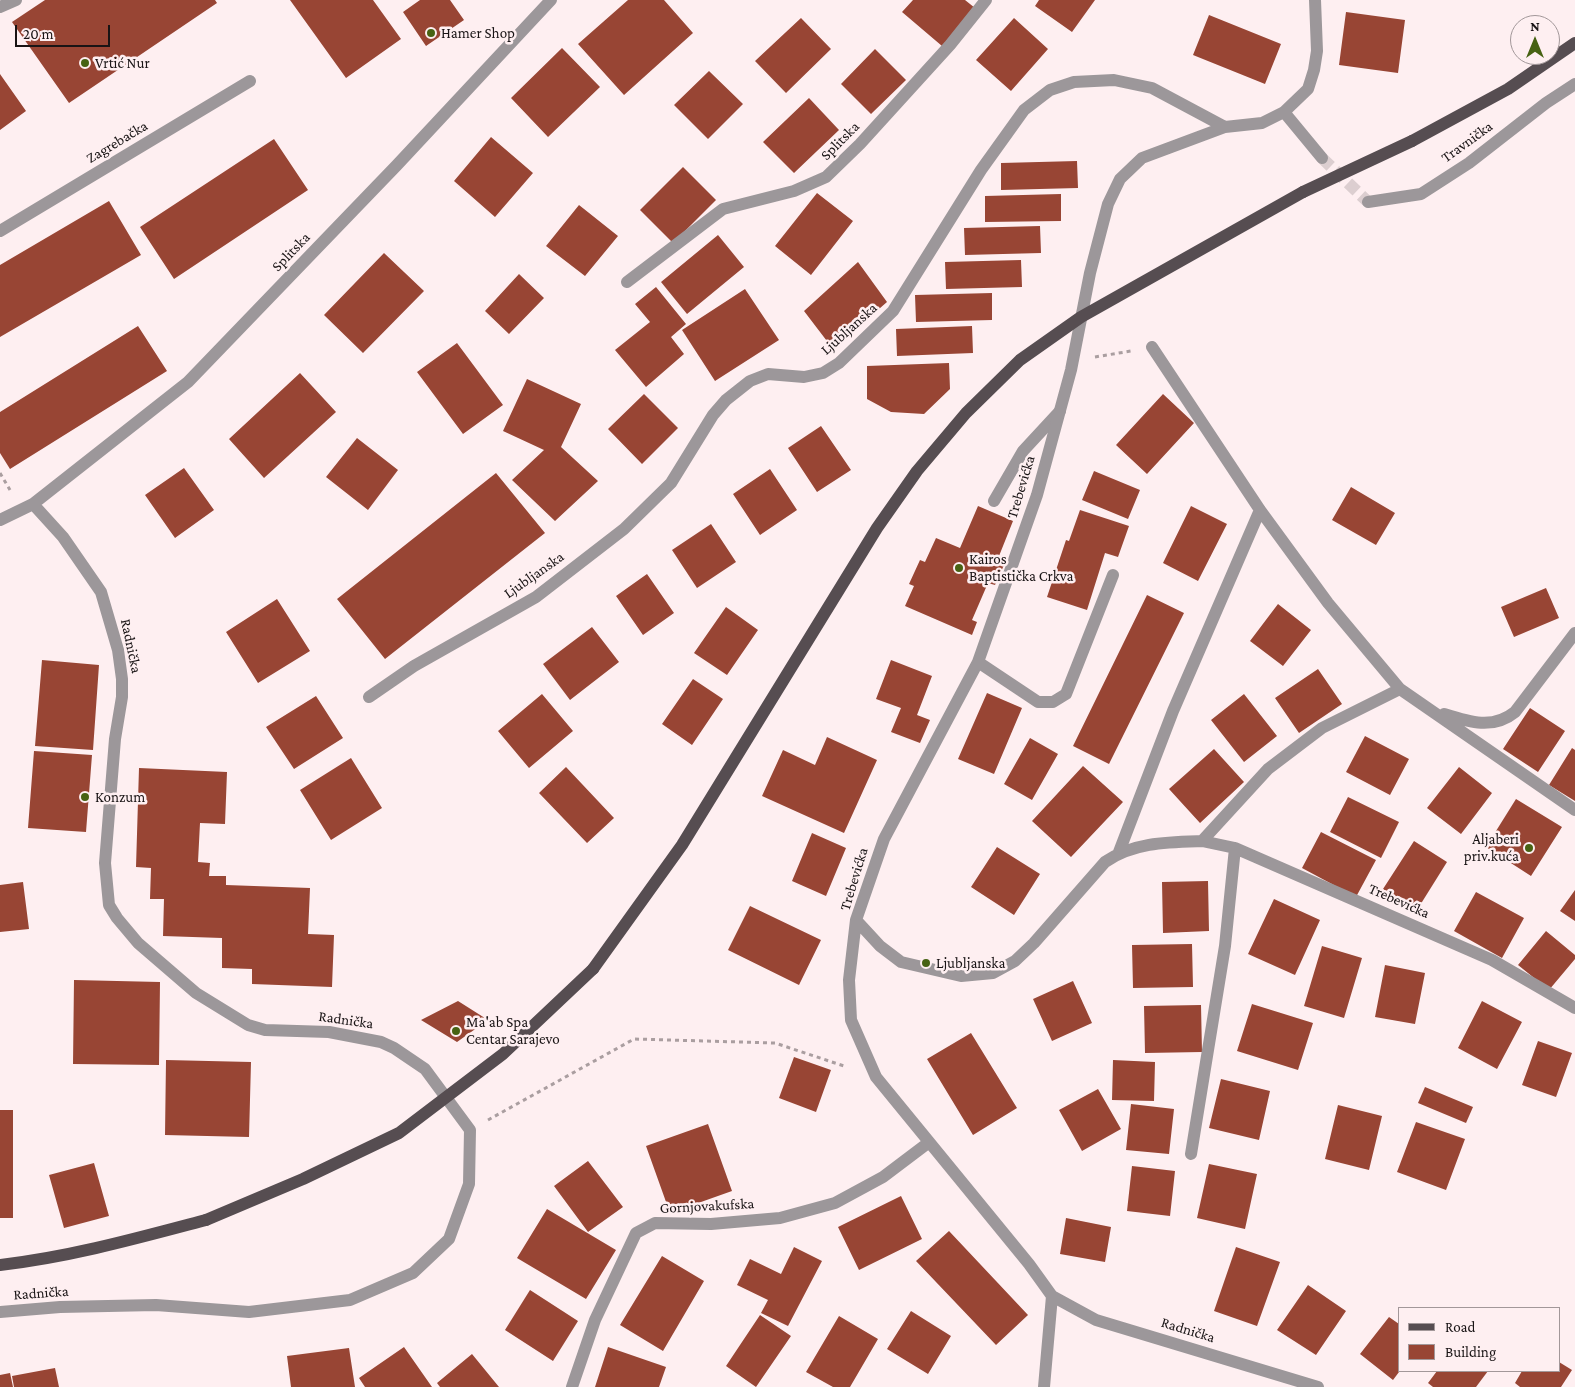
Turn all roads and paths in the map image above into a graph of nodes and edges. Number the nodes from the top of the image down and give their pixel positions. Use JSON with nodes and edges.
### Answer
{"nodes":[{"id":1,"x":16,"y":0,"type":"edge"},
{"id":2,"x":551,"y":0,"type":"edge"},
{"id":3,"x":986,"y":0,"type":"edge"},
{"id":4,"x":1315,"y":0,"type":"edge"},
{"id":5,"x":0,"y":7,"type":"edge"},
{"id":6,"x":1575,"y":43,"type":"edge"},
{"id":7,"x":250,"y":81,"type":"dead end"},
{"id":8,"x":1575,"y":84,"type":"edge"},
{"id":9,"x":1284,"y":112,"type":"junction"},
{"id":10,"x":1225,"y":128,"type":"junction"},
{"id":11,"x":1322,"y":158,"type":"tunnel mouth"},
{"id":12,"x":1368,"y":202,"type":"dead end"},
{"id":13,"x":0,"y":231,"type":"edge"},
{"id":14,"x":628,"y":282,"type":"dead end"},
{"id":15,"x":1081,"y":317,"type":"junction"},
{"id":16,"x":1152,"y":347,"type":"joint"},
{"id":17,"x":1072,"y":361,"type":"junction"},
{"id":18,"x":1060,"y":412,"type":"junction"},
{"id":19,"x":994,"y":501,"type":"dead end"},
{"id":20,"x":33,"y":504,"type":"junction"},
{"id":21,"x":1260,"y":510,"type":"junction"},
{"id":22,"x":0,"y":520,"type":"edge"},
{"id":23,"x":1113,"y":575,"type":"dead end"},
{"id":24,"x":1575,"y":633,"type":"edge"},
{"id":25,"x":978,"y":662,"type":"junction"},
{"id":26,"x":1400,"y":689,"type":"junction"},
{"id":27,"x":369,"y":696,"type":"dead end"},
{"id":28,"x":1430,"y":710,"type":"junction"},
{"id":29,"x":1575,"y":810,"type":"edge"},
{"id":30,"x":1202,"y":841,"type":"junction"},
{"id":31,"x":1235,"y":848,"type":"junction"},
{"id":32,"x":1119,"y":852,"type":"junction"},
{"id":33,"x":856,"y":920,"type":"junction"},
{"id":34,"x":1575,"y":1008,"type":"edge"},
{"id":35,"x":876,"y":1077,"type":"junction"},
{"id":36,"x":470,"y":1130,"type":"junction"},
{"id":37,"x":928,"y":1143,"type":"junction"},
{"id":38,"x":1191,"y":1154,"type":"dead end"},
{"id":39,"x":0,"y":1265,"type":"edge"},
{"id":40,"x":1052,"y":1296,"type":"junction"},
{"id":41,"x":0,"y":1312,"type":"edge"},
{"id":42,"x":572,"y":1387,"type":"edge"},
{"id":43,"x":1044,"y":1387,"type":"edge"},
{"id":44,"x":1318,"y":1387,"type":"edge"}],
"edges":[{"from":1,"to":5,"type":"street"},
{"from":2,"to":20,"type":"street","name":"Splitska"},
{"from":3,"to":14,"type":"street","name":"Splitska"},
{"from":4,"to":9,"type":"street"},
{"from":6,"to":15,"type":"main road","bridge":true},
{"from":7,"to":13,"type":"street","name":"Zagrebačka"},
{"from":8,"to":12,"type":"street","name":"Travnička"},
{"from":9,"to":10,"type":"street"},
{"from":9,"to":11,"type":"street"},
{"from":10,"to":15,"type":"street"},
{"from":10,"to":27,"type":"street","name":"Ljubljanska"},
{"from":15,"to":17,"type":"street","name":"Trebevićka"},
{"from":15,"to":39,"type":"main road","bridge":true},
{"from":16,"to":17,"type":"path"},
{"from":16,"to":21,"type":"street"},
{"from":17,"to":18,"type":"street","name":"Trebevićka"},
{"from":18,"to":19,"type":"street"},
{"from":18,"to":25,"type":"street","name":"Trebevićka"},
{"from":20,"to":22,"type":"street"},
{"from":20,"to":36,"type":"street","name":"Radnička"},
{"from":21,"to":26,"type":"street"},
{"from":21,"to":32,"type":"street","name":"Trebevićka"},
{"from":23,"to":25,"type":"street"},
{"from":24,"to":28,"type":"street"},
{"from":25,"to":33,"type":"street","name":"Trebevićka"},
{"from":26,"to":28,"type":"street"},
{"from":26,"to":30,"type":"street"},
{"from":28,"to":29,"type":"street"},
{"from":30,"to":31,"type":"street","name":"Trebevićka"},
{"from":30,"to":32,"type":"street","name":"Trebevićka"},
{"from":31,"to":34,"type":"street","name":"Trebevićka"},
{"from":31,"to":38,"type":"street"},
{"from":32,"to":33,"type":"street","name":"Trebevićka"},
{"from":33,"to":35,"type":"street"},
{"from":35,"to":36,"type":"path"},
{"from":35,"to":37,"type":"street"},
{"from":36,"to":41,"type":"street","name":"Radnička"},
{"from":37,"to":40,"type":"street"},
{"from":37,"to":42,"type":"street","name":"Gornjovakufska"},
{"from":40,"to":43,"type":"street"},
{"from":40,"to":44,"type":"street","name":"Radnička"}]}
